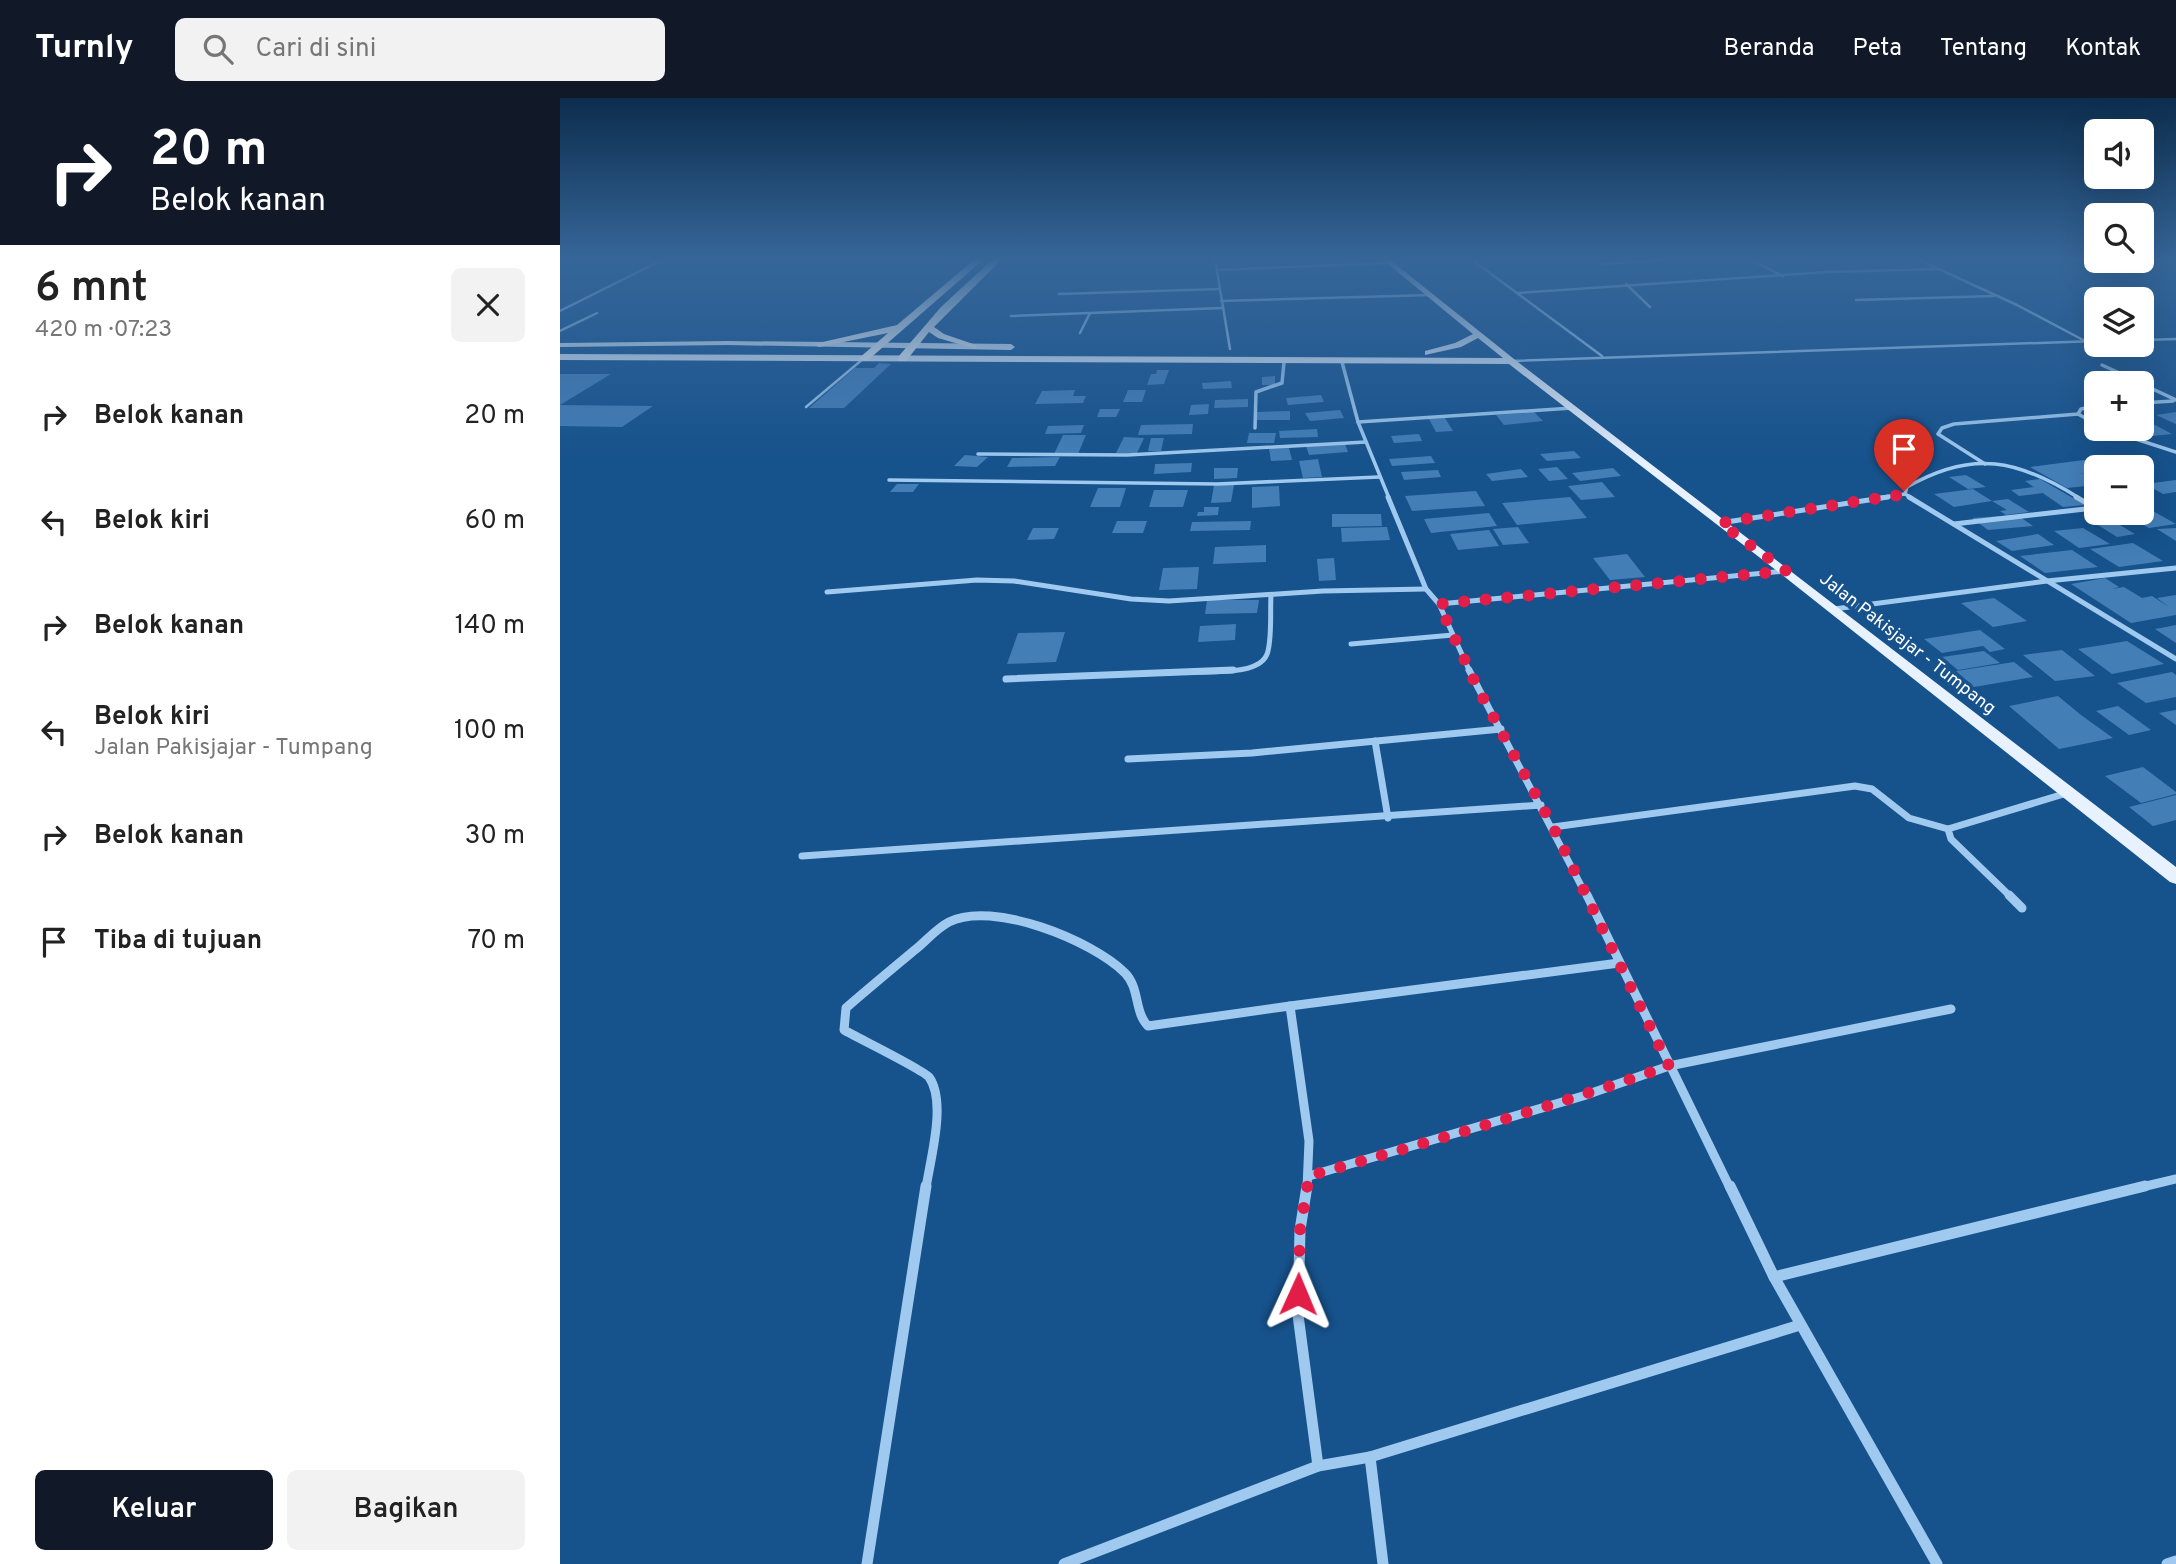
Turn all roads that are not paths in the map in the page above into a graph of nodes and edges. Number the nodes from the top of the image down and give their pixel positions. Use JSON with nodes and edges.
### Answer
{"nodes":[{"id":1,"x":898,"y":327,"type":"edge"},
{"id":2,"x":900,"y":327,"type":"edge"},
{"id":3,"x":928,"y":327,"type":"joint"},
{"id":4,"x":1082,"y":327,"type":"edge"},
{"id":5,"x":1226,"y":327,"type":"edge"},
{"id":6,"x":1472,"y":327,"type":"edge"},
{"id":7,"x":1564,"y":327,"type":"edge"},
{"id":8,"x":2059,"y":327,"type":"edge"},
{"id":9,"x":1080,"y":332,"type":"dead end"},
{"id":10,"x":1480,"y":334,"type":"junction"},
{"id":11,"x":2176,"y":339,"type":"edge"},
{"id":12,"x":2084,"y":340,"type":"edge"},
{"id":13,"x":2154,"y":340,"type":"edge"},
{"id":14,"x":2084,"y":341,"type":"edge"},
{"id":15,"x":819,"y":344,"type":"junction"},
{"id":16,"x":560,"y":345,"type":"edge"},
{"id":17,"x":878,"y":345,"type":"junction"},
{"id":18,"x":914,"y":346,"type":"junction"},
{"id":19,"x":972,"y":347,"type":"junction"},
{"id":20,"x":1026,"y":347,"type":"dead end"},
{"id":21,"x":1216,"y":349,"type":"dead end"},
{"id":22,"x":1230,"y":349,"type":"junction"},
{"id":23,"x":1243,"y":349,"type":"dead end"},
{"id":24,"x":1256,"y":349,"type":"dead end"},
{"id":25,"x":1428,"y":353,"type":"junction"},
{"id":26,"x":560,"y":357,"type":"edge"},
{"id":27,"x":1506,"y":357,"type":"junction"},
{"id":28,"x":1603,"y":357,"type":"junction"},
{"id":29,"x":863,"y":359,"type":"junction"},
{"id":30,"x":902,"y":359,"type":"junction"},
{"id":31,"x":1284,"y":361,"type":"junction"},
{"id":32,"x":1342,"y":361,"type":"junction"},
{"id":33,"x":2102,"y":365,"type":"dead end"},
{"id":34,"x":2114,"y":371,"type":"edge"},
{"id":35,"x":2154,"y":390,"type":"edge"},
{"id":36,"x":2176,"y":400,"type":"edge"},
{"id":37,"x":2154,"y":401,"type":"edge"},
{"id":38,"x":806,"y":407,"type":"dead end"},
{"id":39,"x":1572,"y":408,"type":"junction"},
{"id":40,"x":2084,"y":408,"type":"edge"},
{"id":41,"x":2078,"y":414,"type":"junction"},
{"id":42,"x":2084,"y":417,"type":"edge"},
{"id":43,"x":1358,"y":422,"type":"junction"},
{"id":44,"x":1255,"y":428,"type":"dead end"},
{"id":45,"x":2144,"y":441,"type":"edge"},
{"id":46,"x":1366,"y":442,"type":"junction"},
{"id":47,"x":2176,"y":452,"type":"edge"},
{"id":48,"x":978,"y":454,"type":"dead end"},
{"id":49,"x":1986,"y":465,"type":"junction"},
{"id":50,"x":1379,"y":477,"type":"junction"},
{"id":51,"x":889,"y":480,"type":"dead end"},
{"id":52,"x":1905,"y":494,"type":"junction"},
{"id":53,"x":1720,"y":523,"type":"junction"},
{"id":54,"x":1954,"y":524,"type":"junction"},
{"id":55,"x":2176,"y":568,"type":"edge"},
{"id":56,"x":1786,"y":571,"type":"junction"},
{"id":57,"x":2047,"y":582,"type":"junction"},
{"id":58,"x":1426,"y":589,"type":"junction"},
{"id":59,"x":827,"y":592,"type":"dead end"},
{"id":60,"x":1270,"y":595,"type":"junction"},
{"id":61,"x":1439,"y":604,"type":"junction"},
{"id":62,"x":1834,"y":610,"type":"junction"},
{"id":63,"x":1453,"y":635,"type":"junction"},
{"id":64,"x":1351,"y":644,"type":"dead end"},
{"id":65,"x":2176,"y":659,"type":"edge"},
{"id":66,"x":1006,"y":679,"type":"dead end"},
{"id":67,"x":1501,"y":729,"type":"junction"},
{"id":68,"x":1375,"y":741,"type":"junction"},
{"id":69,"x":1128,"y":759,"type":"dead end"},
{"id":70,"x":2068,"y":792,"type":"junction"},
{"id":71,"x":1541,"y":805,"type":"junction"},
{"id":72,"x":1388,"y":818,"type":"junction"},
{"id":73,"x":1553,"y":827,"type":"junction"},
{"id":74,"x":1948,"y":829,"type":"junction"},
{"id":75,"x":802,"y":856,"type":"dead end"},
{"id":76,"x":2176,"y":877,"type":"edge"},
{"id":77,"x":2022,"y":908,"type":"dead end"},
{"id":78,"x":1619,"y":962,"type":"junction"},
{"id":79,"x":1290,"y":1006,"type":"junction"},
{"id":80,"x":1951,"y":1009,"type":"dead end"},
{"id":81,"x":1669,"y":1066,"type":"junction"},
{"id":82,"x":1309,"y":1176,"type":"junction"},
{"id":83,"x":2176,"y":1180,"type":"edge"},
{"id":84,"x":1774,"y":1277,"type":"junction"},
{"id":85,"x":1800,"y":1325,"type":"junction"},
{"id":86,"x":1370,"y":1457,"type":"junction"},
{"id":87,"x":1318,"y":1466,"type":"junction"},
{"id":88,"x":2176,"y":1562,"type":"edge"},
{"id":89,"x":867,"y":1564,"type":"edge"},
{"id":90,"x":1064,"y":1564,"type":"edge"},
{"id":91,"x":1383,"y":1564,"type":"edge"},
{"id":92,"x":1937,"y":1564,"type":"edge"},
{"id":93,"x":2167,"y":1564,"type":"edge"}],
"edges":[{"from":1,"to":15,"type":"highway"},
{"from":2,"to":17,"type":"highway"},
{"from":3,"to":18,"type":"highway"},
{"from":3,"to":19,"type":"highway"},
{"from":4,"to":9,"type":"lane"},
{"from":5,"to":22,"type":"street"},
{"from":6,"to":10,"type":"main road","name":"Jalan Pakisjajar - Tumpang"},
{"from":7,"to":28,"type":"street"},
{"from":8,"to":12,"type":"street"},
{"from":10,"to":25,"type":"main road"},
{"from":10,"to":27,"type":"main road","name":"Jalan Pakisjajar - Tumpang"},
{"from":11,"to":13,"type":"street"},
{"from":14,"to":28,"type":"street"},
{"from":15,"to":16,"type":"main road"},
{"from":15,"to":17,"type":"main road"},
{"from":17,"to":18,"type":"main road"},
{"from":17,"to":29,"type":"highway"},
{"from":18,"to":19,"type":"main road"},
{"from":18,"to":30,"type":"highway"},
{"from":19,"to":20,"type":"main road"},
{"from":21,"to":22,"type":"main road"},
{"from":22,"to":23,"type":"main road"},
{"from":24,"to":25,"type":"main road"},
{"from":25,"to":27,"type":"main road"},
{"from":26,"to":29,"type":"main road"},
{"from":27,"to":28,"type":"street"},
{"from":27,"to":32,"type":"main road"},
{"from":27,"to":39,"type":"main road","name":"Jalan Pakisjajar - Tumpang"},
{"from":29,"to":30,"type":"main road"},
{"from":29,"to":38,"type":"lane"},
{"from":30,"to":31,"type":"main road"},
{"from":31,"to":32,"type":"main road"},
{"from":31,"to":44,"type":"street"},
{"from":32,"to":43,"type":"street"},
{"from":33,"to":34,"type":"street"},
{"from":35,"to":36,"type":"street"},
{"from":36,"to":37,"type":"street"},
{"from":39,"to":43,"type":"street"},
{"from":39,"to":53,"type":"main road","name":"Jalan Pakisjajar - Tumpang"},
{"from":40,"to":41,"type":"street"},
{"from":41,"to":42,"type":"street"},
{"from":41,"to":49,"type":"street"},
{"from":43,"to":46,"type":"street"},
{"from":45,"to":47,"type":"street"},
{"from":46,"to":48,"type":"street"},
{"from":46,"to":50,"type":"street"},
{"from":49,"to":52,"type":"street"},
{"from":49,"to":54,"type":"street"},
{"from":50,"to":51,"type":"street"},
{"from":50,"to":58,"type":"street"},
{"from":52,"to":53,"type":"street"},
{"from":52,"to":54,"type":"street"},
{"from":52,"to":57,"type":"street"},
{"from":53,"to":56,"type":"main road","name":"Jalan Pakisjajar - Tumpang"},
{"from":54,"to":57,"type":"street"},
{"from":55,"to":57,"type":"street"},
{"from":56,"to":61,"type":"street"},
{"from":56,"to":62,"type":"main road","name":"Jalan Pakisjajar - Tumpang"},
{"from":57,"to":62,"type":"street"},
{"from":57,"to":65,"type":"street"},
{"from":58,"to":60,"type":"street"},
{"from":58,"to":61,"type":"street"},
{"from":59,"to":60,"type":"street"},
{"from":60,"to":66,"type":"street"},
{"from":61,"to":63,"type":"street"},
{"from":62,"to":70,"type":"main road","name":"Jalan Pakisjajar - Tumpang"},
{"from":63,"to":64,"type":"street"},
{"from":63,"to":67,"type":"street"},
{"from":67,"to":68,"type":"street"},
{"from":67,"to":71,"type":"street"},
{"from":68,"to":69,"type":"street"},
{"from":68,"to":72,"type":"street"},
{"from":70,"to":74,"type":"street"},
{"from":70,"to":76,"type":"main road","name":"Jalan Pakisjajar - Tumpang"},
{"from":71,"to":72,"type":"street"},
{"from":71,"to":73,"type":"street"},
{"from":72,"to":75,"type":"street"},
{"from":73,"to":74,"type":"street"},
{"from":73,"to":78,"type":"street"},
{"from":74,"to":77,"type":"street"},
{"from":78,"to":79,"type":"street"},
{"from":78,"to":81,"type":"street"},
{"from":79,"to":82,"type":"street"},
{"from":79,"to":89,"type":"street"},
{"from":80,"to":81,"type":"street"},
{"from":81,"to":82,"type":"street"},
{"from":81,"to":84,"type":"street"},
{"from":82,"to":87,"type":"street"},
{"from":83,"to":84,"type":"street"},
{"from":84,"to":85,"type":"street"},
{"from":85,"to":86,"type":"street"},
{"from":85,"to":92,"type":"street"},
{"from":86,"to":87,"type":"street"},
{"from":86,"to":91,"type":"street"},
{"from":87,"to":90,"type":"street"},
{"from":88,"to":93,"type":"street"}]}
